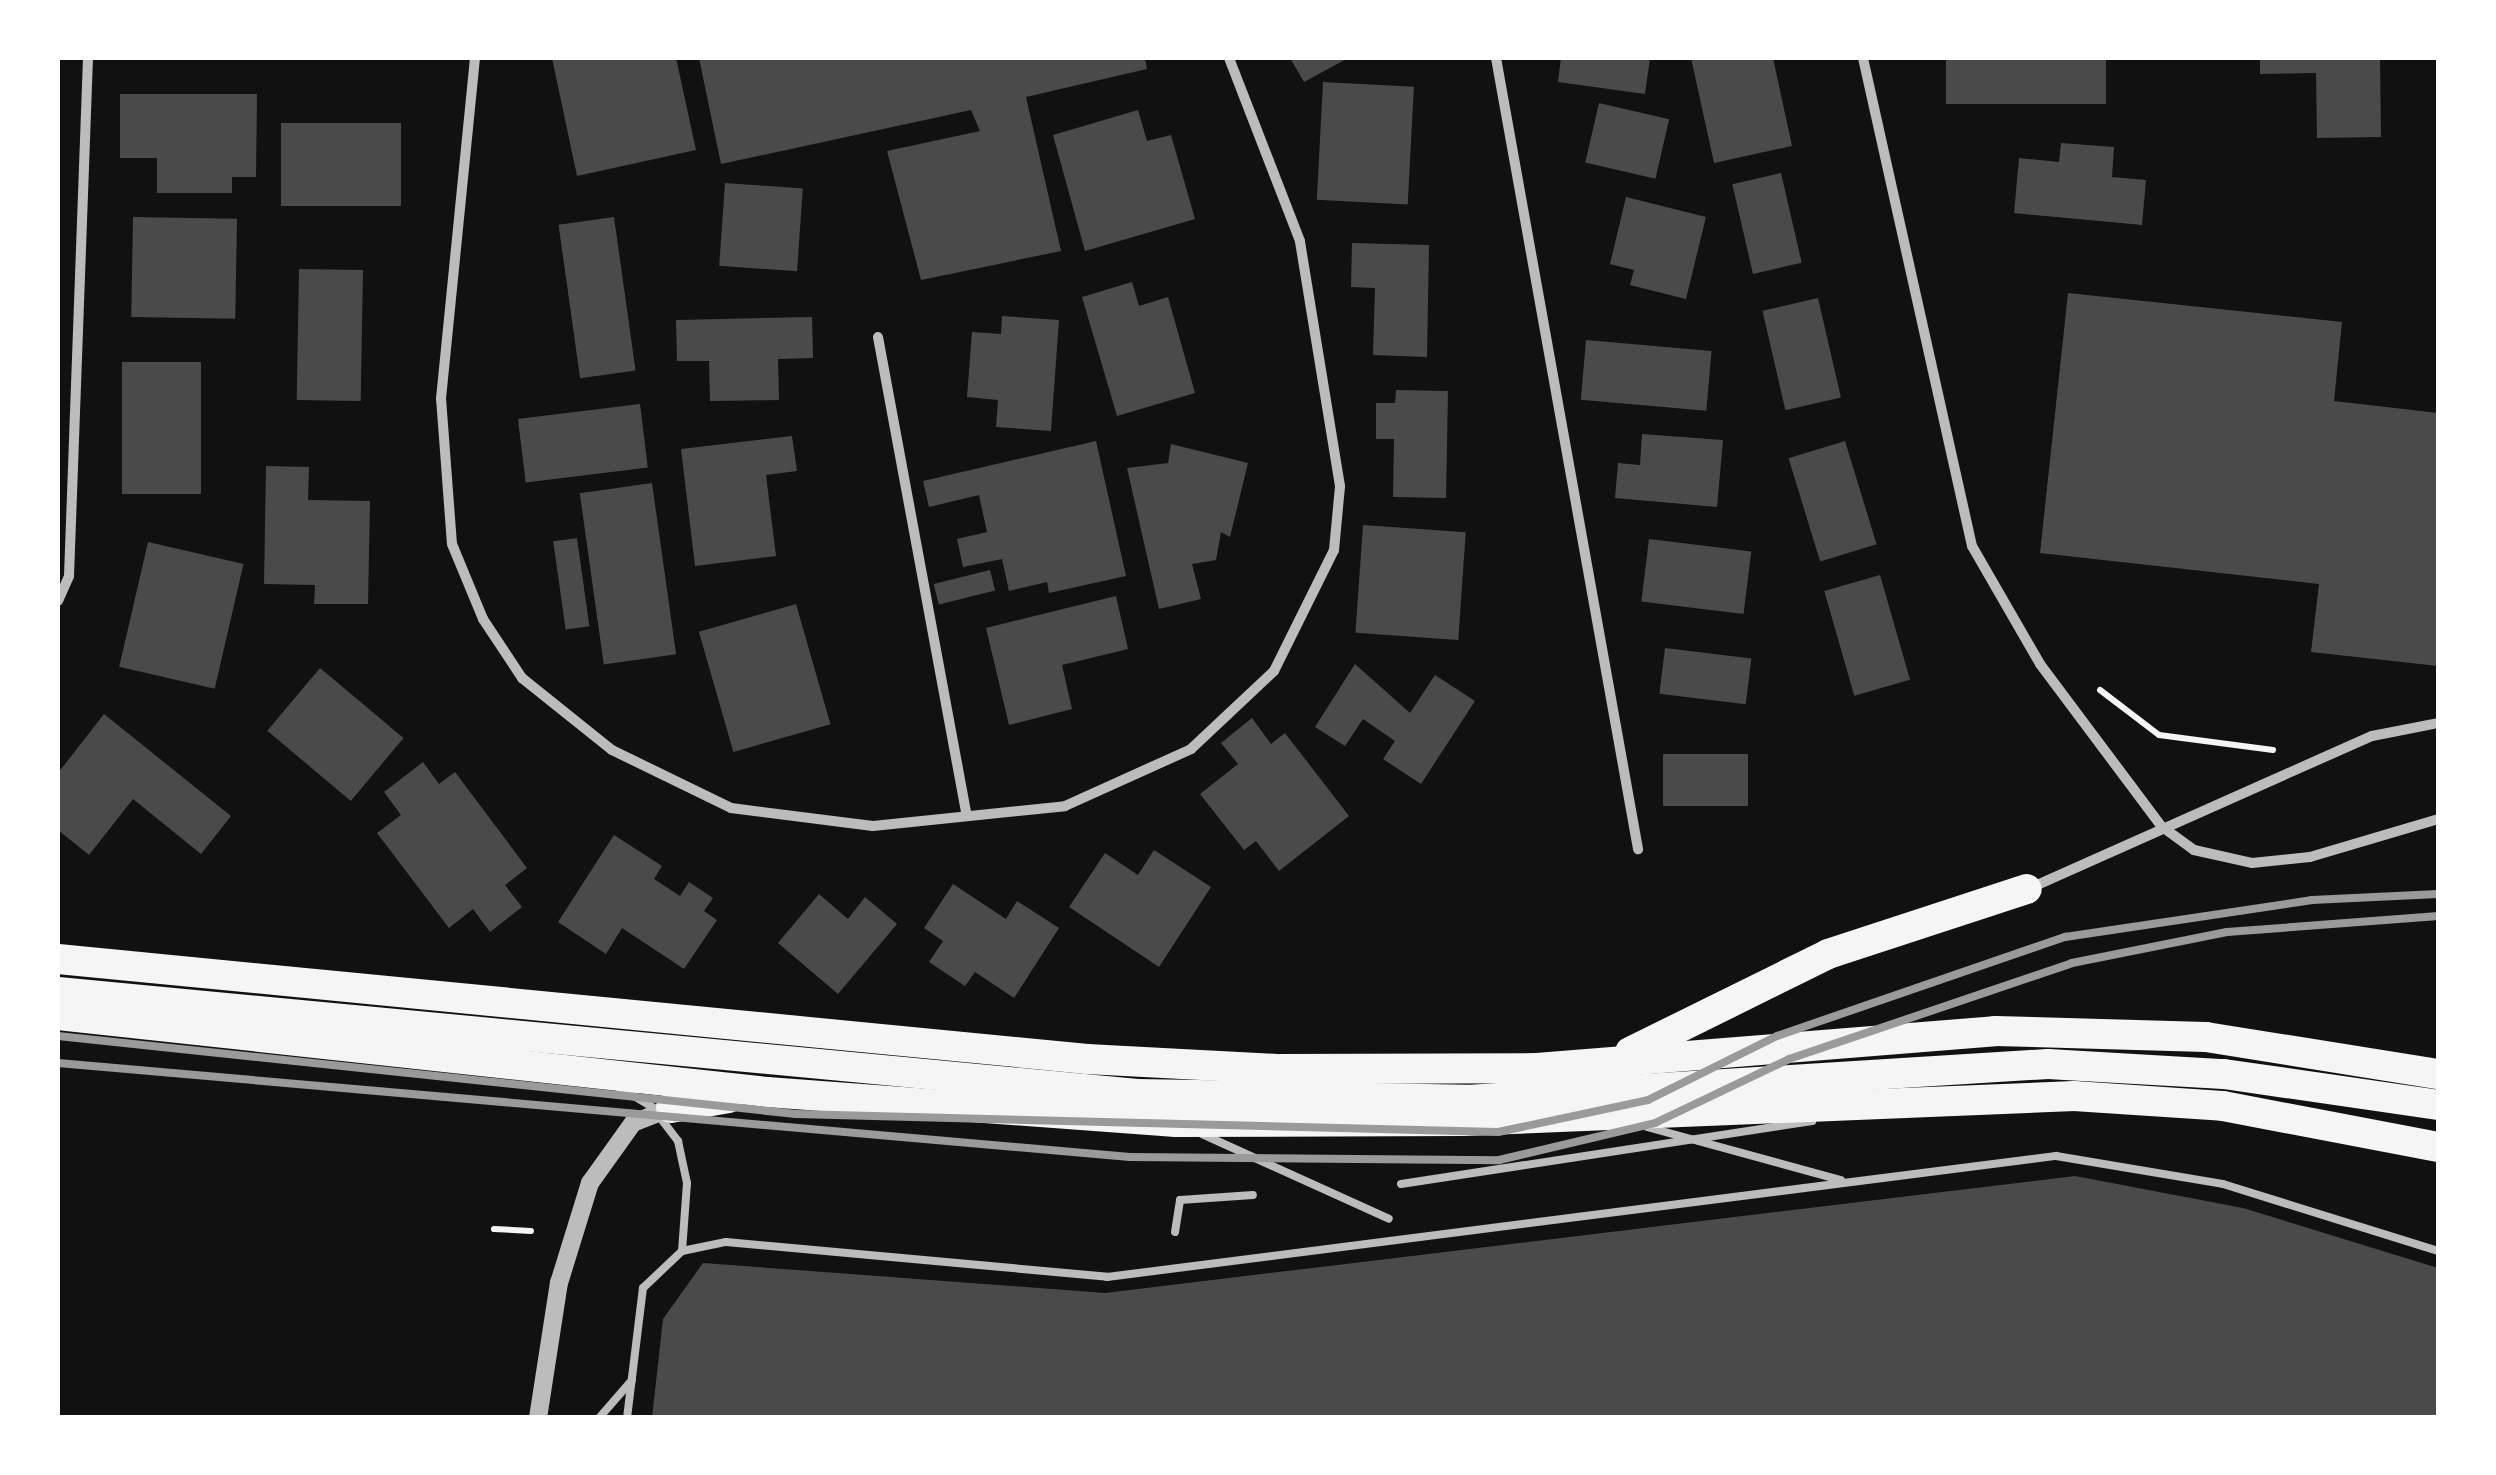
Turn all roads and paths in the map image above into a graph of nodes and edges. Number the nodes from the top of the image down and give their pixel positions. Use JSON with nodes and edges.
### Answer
{"nodes":[{"id":1,"x":88,"y":58,"type":"edge"},
{"id":2,"x":474,"y":58,"type":"edge"},
{"id":3,"x":1229,"y":58,"type":"edge"},
{"id":4,"x":1496,"y":58,"type":"edge"},
{"id":5,"x":1863,"y":58,"type":"edge"},
{"id":6,"x":878,"y":337,"type":"dead end"},
{"id":7,"x":58,"y":601,"type":"edge"},
{"id":8,"x":2100,"y":690,"type":"dead end"},
{"id":9,"x":2438,"y":723,"type":"edge"},
{"id":10,"x":2293,"y":745,"type":"dead end"},
{"id":11,"x":967,"y":816,"type":"junction"},
{"id":12,"x":2438,"y":819,"type":"edge"},
{"id":13,"x":2160,"y":826,"type":"junction"},
{"id":14,"x":1638,"y":849,"type":"dead end"},
{"id":15,"x":2027,"y":889,"type":"joint"},
{"id":16,"x":58,"y":959,"type":"edge"},
{"id":17,"x":58,"y":989,"type":"edge"},
{"id":18,"x":58,"y":1015,"type":"edge"},
{"id":19,"x":1838,"y":1046,"type":"junction"},
{"id":20,"x":514,"y":1055,"type":"junction"},
{"id":21,"x":2438,"y":1074,"type":"edge"},
{"id":22,"x":767,"y":1092,"type":"junction"},
{"id":23,"x":1516,"y":1098,"type":"junction"},
{"id":24,"x":1923,"y":1102,"type":"junction"},
{"id":25,"x":2438,"y":1105,"type":"edge"},
{"id":26,"x":671,"y":1108,"type":"joint"},
{"id":27,"x":1176,"y":1122,"type":"junction"},
{"id":28,"x":2438,"y":1138,"type":"edge"},
{"id":29,"x":2438,"y":1148,"type":"edge"},
{"id":30,"x":1845,"y":1181,"type":"junction"},
{"id":31,"x":1401,"y":1184,"type":"dead end"},
{"id":32,"x":1253,"y":1195,"type":"dead end"},
{"id":33,"x":1389,"y":1219,"type":"dead end"},
{"id":34,"x":494,"y":1229,"type":"dead end"},
{"id":35,"x":531,"y":1231,"type":"dead end"},
{"id":36,"x":1175,"y":1232,"type":"dead end"},
{"id":37,"x":2438,"y":1250,"type":"edge"},
{"id":38,"x":682,"y":1251,"type":"junction"},
{"id":39,"x":632,"y":1380,"type":"junction"},
{"id":40,"x":538,"y":1418,"type":"edge"},
{"id":41,"x":599,"y":1418,"type":"edge"},
{"id":42,"x":627,"y":1418,"type":"edge"}],
"edges":[{"from":1,"to":7,"type":"street"},
{"from":2,"to":11,"type":"street"},
{"from":3,"to":11,"type":"street"},
{"from":4,"to":14,"type":"street"},
{"from":5,"to":13,"type":"street"},
{"from":6,"to":11,"type":"street"},
{"from":8,"to":10,"type":"path"},
{"from":9,"to":13,"type":"street"},
{"from":12,"to":13,"type":"street"},
{"from":13,"to":15,"type":"street"},
{"from":15,"to":23,"type":"highway"},
{"from":16,"to":19,"type":"highway"},
{"from":17,"to":20,"type":"lane"},
{"from":17,"to":23,"type":"highway"},
{"from":18,"to":22,"type":"highway"},
{"from":19,"to":21,"type":"highway"},
{"from":19,"to":28,"type":"highway"},
{"from":20,"to":30,"type":"lane"},
{"from":20,"to":38,"type":"lane"},
{"from":22,"to":26,"type":"highway"},
{"from":22,"to":27,"type":"highway"},
{"from":23,"to":25,"type":"highway"},
{"from":24,"to":27,"type":"highway"},
{"from":24,"to":29,"type":"highway"},
{"from":24,"to":31,"type":"lane"},
{"from":26,"to":40,"type":"street"},
{"from":27,"to":33,"type":"lane"},
{"from":30,"to":37,"type":"lane"},
{"from":30,"to":38,"type":"lane"},
{"from":32,"to":36,"type":"lane"},
{"from":34,"to":35,"type":"path"},
{"from":38,"to":39,"type":"lane"},
{"from":39,"to":41,"type":"lane"},
{"from":39,"to":42,"type":"lane"}]}
